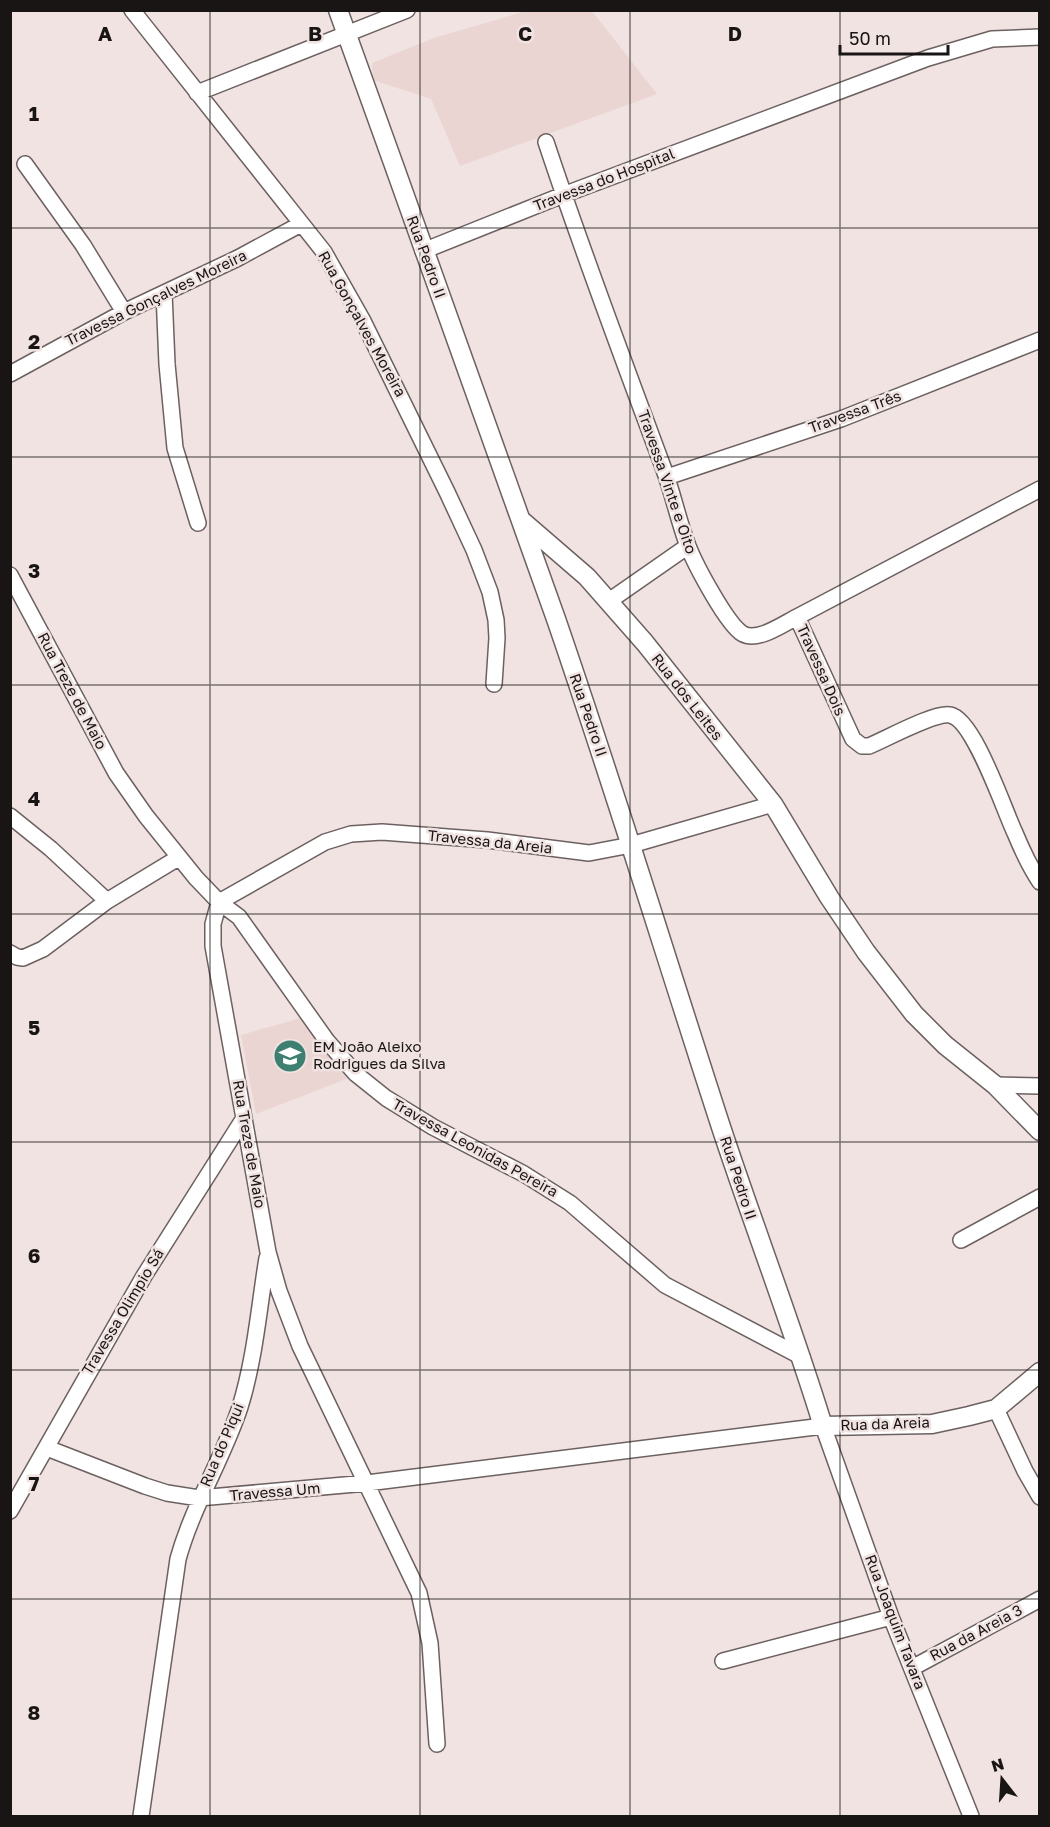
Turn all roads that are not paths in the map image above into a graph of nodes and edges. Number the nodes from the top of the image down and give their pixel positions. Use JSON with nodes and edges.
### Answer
{"nodes":[{"id":1,"x":132,"y":10,"type":"edge"},
{"id":2,"x":338,"y":10,"type":"edge"},
{"id":3,"x":407,"y":10,"type":"edge"},
{"id":4,"x":346,"y":33,"type":"junction"},
{"id":5,"x":1040,"y":37,"type":"edge"},
{"id":6,"x":197,"y":93,"type":"junction"},
{"id":7,"x":546,"y":142,"type":"dead end"},
{"id":8,"x":25,"y":164,"type":"dead end"},
{"id":9,"x":563,"y":195,"type":"junction"},
{"id":10,"x":301,"y":224,"type":"junction"},
{"id":11,"x":423,"y":251,"type":"junction"},
{"id":12,"x":164,"y":293,"type":"junction"},
{"id":13,"x":124,"y":312,"type":"junction"},
{"id":14,"x":1039,"y":342,"type":"edge"},
{"id":15,"x":10,"y":374,"type":"edge"},
{"id":16,"x":667,"y":477,"type":"junction"},
{"id":17,"x":1040,"y":489,"type":"edge"},
{"id":18,"x":519,"y":519,"type":"junction"},
{"id":19,"x":198,"y":523,"type":"dead end"},
{"id":20,"x":688,"y":546,"type":"junction"},
{"id":21,"x":10,"y":575,"type":"edge"},
{"id":22,"x":609,"y":601,"type":"junction"},
{"id":23,"x":797,"y":617,"type":"junction"},
{"id":24,"x":494,"y":684,"type":"dead end"},
{"id":25,"x":773,"y":804,"type":"junction"},
{"id":26,"x":10,"y":816,"type":"edge"},
{"id":27,"x":631,"y":845,"type":"junction"},
{"id":28,"x":178,"y":858,"type":"junction"},
{"id":29,"x":1040,"y":882,"type":"edge"},
{"id":30,"x":107,"y":901,"type":"junction"},
{"id":31,"x":219,"y":902,"type":"junction"},
{"id":32,"x":10,"y":953,"type":"edge"},
{"id":33,"x":995,"y":1085,"type":"junction"},
{"id":34,"x":1040,"y":1086,"type":"edge"},
{"id":35,"x":244,"y":1118,"type":"junction"},
{"id":36,"x":1040,"y":1131,"type":"edge"},
{"id":37,"x":1040,"y":1197,"type":"edge"},
{"id":38,"x":961,"y":1240,"type":"dead end"},
{"id":39,"x":268,"y":1252,"type":"junction"},
{"id":40,"x":802,"y":1357,"type":"junction"},
{"id":41,"x":1040,"y":1372,"type":"edge"},
{"id":42,"x":996,"y":1409,"type":"junction"},
{"id":43,"x":823,"y":1426,"type":"junction"},
{"id":44,"x":48,"y":1448,"type":"junction"},
{"id":45,"x":367,"y":1483,"type":"junction"},
{"id":46,"x":1040,"y":1497,"type":"edge"},
{"id":47,"x":199,"y":1498,"type":"junction"},
{"id":48,"x":10,"y":1511,"type":"edge"},
{"id":49,"x":1040,"y":1599,"type":"edge"},
{"id":50,"x":891,"y":1617,"type":"junction"},
{"id":51,"x":723,"y":1661,"type":"dead end"},
{"id":52,"x":912,"y":1668,"type":"junction"},
{"id":53,"x":437,"y":1744,"type":"dead end"},
{"id":54,"x":141,"y":1816,"type":"edge"},
{"id":55,"x":971,"y":1816,"type":"edge"}],
"edges":[{"from":1,"to":6,"type":"street","name":"Rua Gonçalves Moreira"},
{"from":2,"to":4,"type":"street","name":"Rua Pedro II"},
{"from":3,"to":4,"type":"street"},
{"from":4,"to":6,"type":"street"},
{"from":4,"to":11,"type":"street","name":"Rua Pedro II"},
{"from":5,"to":9,"type":"street","name":"Travessa do Hospital"},
{"from":6,"to":10,"type":"street","name":"Rua Gonçalves Moreira"},
{"from":7,"to":9,"type":"street","name":"Travessa Vinte e Oito"},
{"from":8,"to":13,"type":"street"},
{"from":9,"to":11,"type":"street","name":"Travessa do Hospital"},
{"from":9,"to":16,"type":"street","name":"Travessa Vinte e Oito"},
{"from":10,"to":12,"type":"street","name":"Travessa Gonçalves Moreira"},
{"from":10,"to":24,"type":"street","name":"Rua Gonçalves Moreira"},
{"from":11,"to":18,"type":"street","name":"Rua Pedro II"},
{"from":12,"to":13,"type":"street","name":"Travessa Gonçalves Moreira"},
{"from":12,"to":19,"type":"street"},
{"from":13,"to":15,"type":"street","name":"Travessa Gonçalves Moreira"},
{"from":14,"to":16,"type":"street","name":"Travessa Três"},
{"from":16,"to":20,"type":"street","name":"Travessa Vinte e Oito"},
{"from":17,"to":23,"type":"street","name":"Travessa Vinte e Oito"},
{"from":18,"to":22,"type":"street","name":"Rua dos Leites"},
{"from":18,"to":27,"type":"street","name":"Rua Pedro II"},
{"from":20,"to":22,"type":"street"},
{"from":20,"to":23,"type":"street","name":"Travessa Vinte e Oito"},
{"from":21,"to":28,"type":"street","name":"Rua Treze de Maio"},
{"from":22,"to":25,"type":"street","name":"Rua dos Leites"},
{"from":23,"to":29,"type":"street","name":"Travessa Dois"},
{"from":25,"to":27,"type":"street","name":"Travessa da Areia"},
{"from":25,"to":33,"type":"street","name":"Rua dos Leites"},
{"from":26,"to":30,"type":"street"},
{"from":27,"to":31,"type":"street","name":"Travessa da Areia"},
{"from":27,"to":40,"type":"street","name":"Rua Pedro II"},
{"from":28,"to":30,"type":"street"},
{"from":28,"to":31,"type":"street","name":"Rua Treze de Maio"},
{"from":30,"to":32,"type":"street"},
{"from":31,"to":35,"type":"street","name":"Rua Treze de Maio"},
{"from":31,"to":40,"type":"street","name":"Travessa Leonidas Pereira"},
{"from":33,"to":34,"type":"street"},
{"from":33,"to":36,"type":"street","name":"Rua dos Leites"},
{"from":35,"to":39,"type":"street","name":"Rua Treze de Maio"},
{"from":35,"to":44,"type":"street","name":"Travessa Olimpio Sá"},
{"from":37,"to":38,"type":"street"},
{"from":39,"to":45,"type":"street","name":"Rua Treze de Maio"},
{"from":39,"to":47,"type":"street","name":"Rua do Piqui"},
{"from":40,"to":43,"type":"street","name":"Rua Pedro II"},
{"from":41,"to":42,"type":"street","name":"Rua da Areia"},
{"from":42,"to":43,"type":"street","name":"Rua da Areia"},
{"from":42,"to":46,"type":"street"},
{"from":43,"to":45,"type":"street","name":"Travessa Um"},
{"from":43,"to":50,"type":"street","name":"Rua Joaquim Tavara"},
{"from":44,"to":47,"type":"street","name":"Travessa Um"},
{"from":44,"to":48,"type":"street","name":"Travessa Olimpio Sá"},
{"from":45,"to":47,"type":"street","name":"Travessa Um"},
{"from":45,"to":53,"type":"street","name":"Rua Treze de Maio"},
{"from":47,"to":54,"type":"street","name":"Rua do Piqui"},
{"from":49,"to":52,"type":"street","name":"Rua da Areia 3"},
{"from":50,"to":51,"type":"street"},
{"from":50,"to":52,"type":"street","name":"Rua Joaquim Tavara"},
{"from":52,"to":55,"type":"street","name":"Rua Joaquim Tavara"}]}
